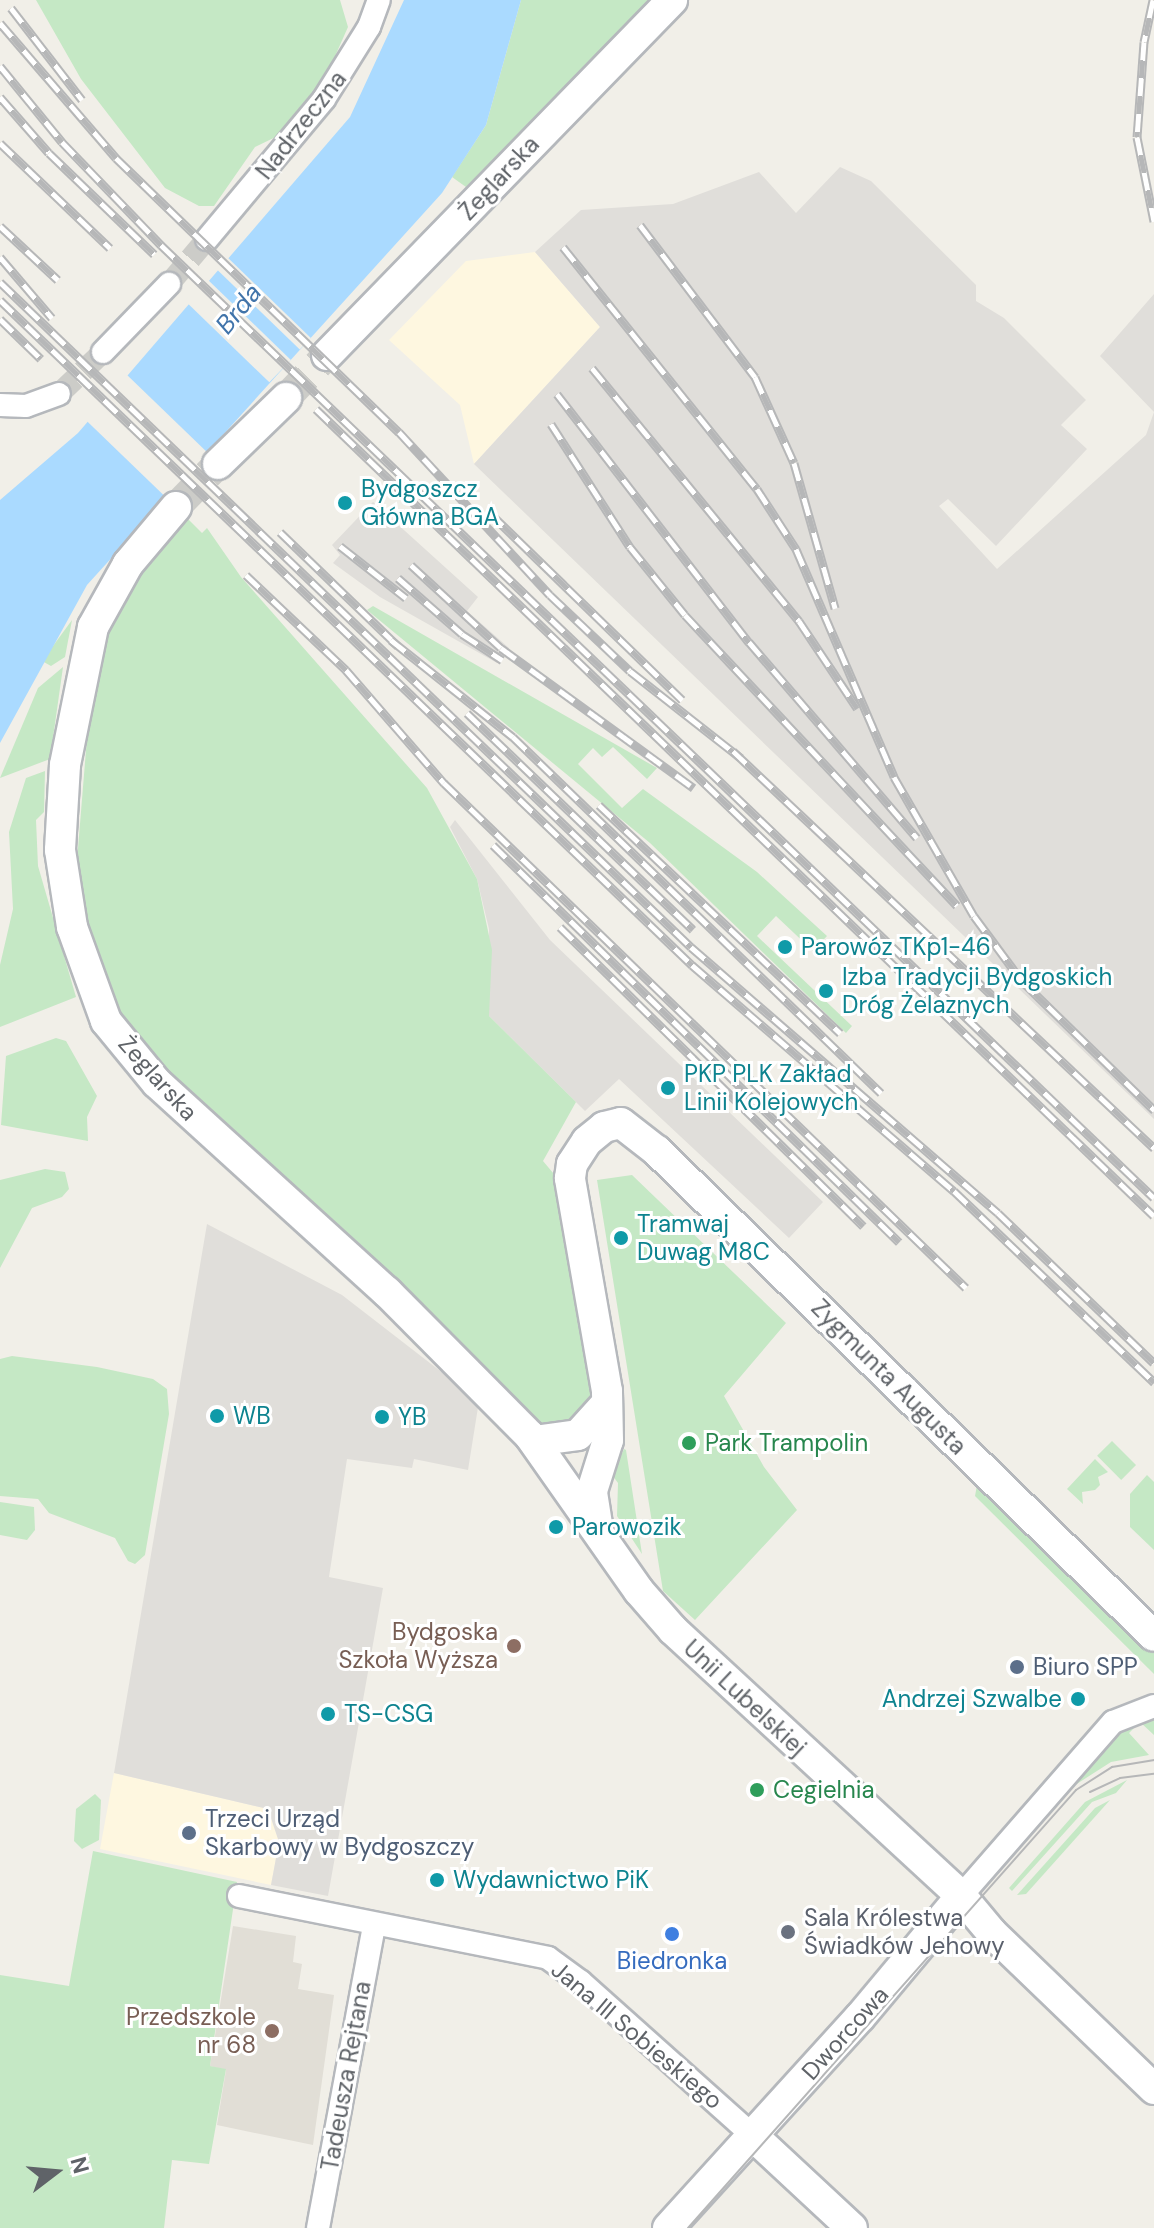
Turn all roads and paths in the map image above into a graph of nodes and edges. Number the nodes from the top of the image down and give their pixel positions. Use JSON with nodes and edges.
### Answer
{"nodes":[{"id":1,"x":379,"y":0,"type":"edge"},
{"id":2,"x":672,"y":0,"type":"edge"},
{"id":3,"x":207,"y":239,"type":"tunnel mouth"},
{"id":4,"x":169,"y":284,"type":"tunnel mouth"},
{"id":5,"x":103,"y":352,"type":"tunnel mouth"},
{"id":6,"x":327,"y":355,"type":"tunnel mouth"},
{"id":7,"x":59,"y":394,"type":"tunnel mouth"},
{"id":8,"x":286,"y":398,"type":"tunnel mouth"},
{"id":9,"x":0,"y":405,"type":"edge"},
{"id":10,"x":218,"y":464,"type":"tunnel mouth"},
{"id":11,"x":176,"y":507,"type":"tunnel mouth"},
{"id":12,"x":607,"y":1403,"type":"junction"},
{"id":13,"x":534,"y":1441,"type":"junction"},
{"id":14,"x":597,"y":1524,"type":"junction"},
{"id":15,"x":1154,"y":1636,"type":"edge"},
{"id":16,"x":1154,"y":1706,"type":"edge"},
{"id":17,"x":239,"y":1896,"type":"dead end"},
{"id":18,"x":961,"y":1896,"type":"junction"},
{"id":19,"x":374,"y":1925,"type":"junction"},
{"id":20,"x":1154,"y":2089,"type":"edge"},
{"id":21,"x":753,"y":2136,"type":"junction"},
{"id":22,"x":318,"y":2228,"type":"edge"},
{"id":23,"x":668,"y":2228,"type":"edge"},
{"id":24,"x":852,"y":2228,"type":"edge"}],
"edges":[{"from":1,"to":3,"type":"street","name":"Nadrzeczna"},
{"from":2,"to":6,"type":"street","name":"Żeglarska"},
{"from":4,"to":5,"type":"street"},
{"from":7,"to":9,"type":"street"},
{"from":8,"to":10,"type":"street"},
{"from":11,"to":13,"type":"street","name":"Żeglarska"},
{"from":12,"to":13,"type":"street"},
{"from":12,"to":14,"type":"street"},
{"from":12,"to":15,"type":"street","name":"Zygmunta Augusta"},
{"from":13,"to":14,"type":"street","name":"Żeglarska"},
{"from":14,"to":18,"type":"street","name":"Unii Lubelskiej"},
{"from":16,"to":18,"type":"street","name":"Dworcowa"},
{"from":17,"to":19,"type":"street","name":"Jana III Sobieskiego"},
{"from":18,"to":20,"type":"street","name":"Unii Lubelskiej"},
{"from":18,"to":21,"type":"street","name":"Dworcowa"},
{"from":19,"to":21,"type":"street","name":"Jana III Sobieskiego"},
{"from":19,"to":22,"type":"street","name":"Tadeusza Rejtana"},
{"from":21,"to":23,"type":"street","name":"Dworcowa"},
{"from":21,"to":24,"type":"street","name":"Jana III Sobieskiego"}]}
